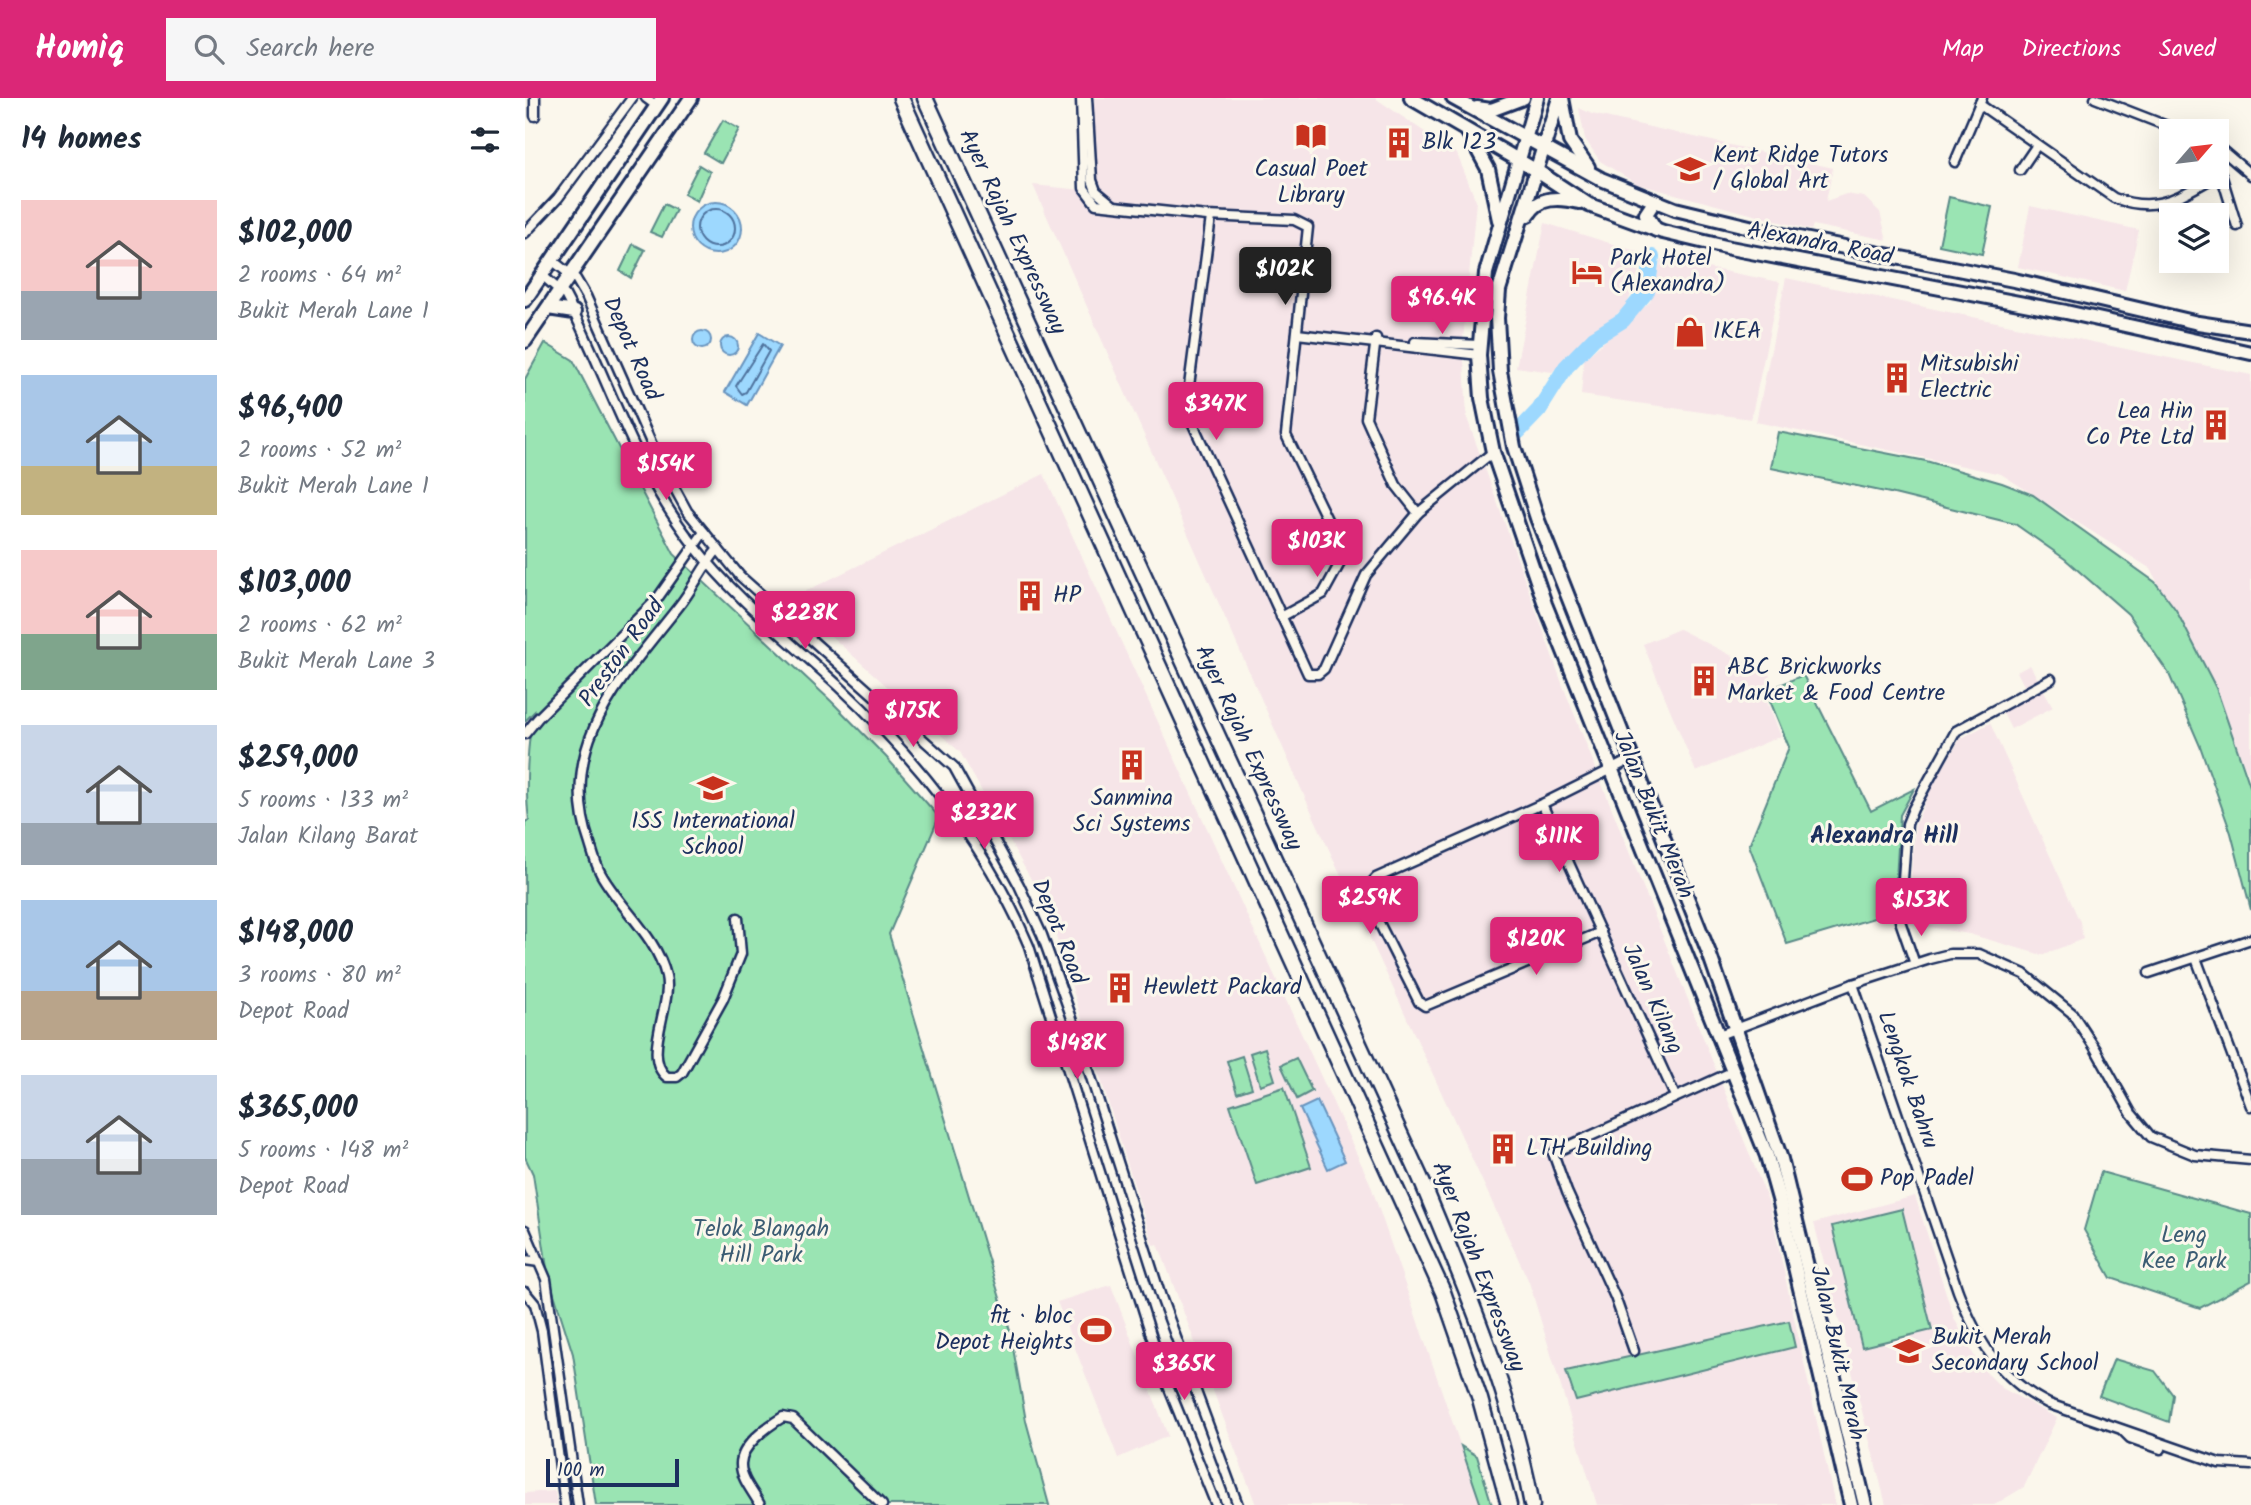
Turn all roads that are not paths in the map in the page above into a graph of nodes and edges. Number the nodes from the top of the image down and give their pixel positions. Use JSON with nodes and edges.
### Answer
{"nodes":[{"id":1,"x":535,"y":98,"type":"edge"},
{"id":2,"x":632,"y":98,"type":"edge"},
{"id":3,"x":646,"y":98,"type":"edge"},
{"id":4,"x":691,"y":98,"type":"edge"},
{"id":5,"x":901,"y":98,"type":"edge"},
{"id":6,"x":925,"y":98,"type":"edge"},
{"id":7,"x":1081,"y":98,"type":"edge"},
{"id":8,"x":1087,"y":98,"type":"edge"},
{"id":9,"x":1411,"y":98,"type":"edge"},
{"id":10,"x":1453,"y":98,"type":"edge"},
{"id":11,"x":1523,"y":98,"type":"edge"},
{"id":12,"x":1537,"y":98,"type":"edge"},
{"id":13,"x":1560,"y":98,"type":"edge"},
{"id":14,"x":2095,"y":98,"type":"edge"},
{"id":15,"x":1980,"y":101,"type":"edge"},
{"id":16,"x":660,"y":102,"type":"edge"},
{"id":17,"x":1470,"y":108,"type":"junction"},
{"id":18,"x":535,"y":116,"type":"dead end"},
{"id":19,"x":2159,"y":123,"type":"edge"},
{"id":20,"x":1468,"y":132,"type":"junction"},
{"id":21,"x":1524,"y":137,"type":"junction"},
{"id":22,"x":2037,"y":145,"type":"junction"},
{"id":23,"x":1544,"y":146,"type":"junction"},
{"id":24,"x":2229,"y":158,"type":"edge"},
{"id":25,"x":1517,"y":161,"type":"junction"},
{"id":26,"x":1955,"y":162,"type":"dead end"},
{"id":27,"x":2237,"y":166,"type":"junction"},
{"id":28,"x":2020,"y":170,"type":"dead end"},
{"id":29,"x":2229,"y":170,"type":"edge"},
{"id":30,"x":1537,"y":171,"type":"junction"},
{"id":31,"x":2251,"y":175,"type":"edge"},
{"id":32,"x":1601,"y":179,"type":"junction"},
{"id":33,"x":2191,"y":189,"type":"edge"},
{"id":34,"x":2223,"y":189,"type":"edge"},
{"id":35,"x":1654,"y":202,"type":"junction"},
{"id":36,"x":1113,"y":205,"type":"junction"},
{"id":37,"x":1589,"y":205,"type":"junction"},
{"id":38,"x":1211,"y":217,"type":"junction"},
{"id":39,"x":2237,"y":226,"type":"dead end"},
{"id":40,"x":1500,"y":228,"type":"junction"},
{"id":41,"x":1656,"y":230,"type":"junction"},
{"id":42,"x":525,"y":233,"type":"edge"},
{"id":43,"x":1517,"y":234,"type":"junction"},
{"id":44,"x":553,"y":261,"type":"junction"},
{"id":45,"x":569,"y":274,"type":"junction"},
{"id":46,"x":543,"y":276,"type":"junction"},
{"id":47,"x":559,"y":291,"type":"junction"},
{"id":48,"x":525,"y":300,"type":"edge"},
{"id":49,"x":548,"y":308,"type":"junction"},
{"id":50,"x":574,"y":312,"type":"junction"},
{"id":51,"x":2198,"y":323,"type":"junction"},
{"id":52,"x":2251,"y":331,"type":"edge"},
{"id":53,"x":1297,"y":332,"type":"junction"},
{"id":54,"x":525,"y":341,"type":"edge"},
{"id":55,"x":1376,"y":341,"type":"junction"},
{"id":56,"x":2195,"y":342,"type":"junction"},
{"id":57,"x":1479,"y":350,"type":"junction"},
{"id":58,"x":2251,"y":353,"type":"edge"},
{"id":59,"x":1493,"y":452,"type":"junction"},
{"id":60,"x":1418,"y":513,"type":"junction"},
{"id":61,"x":704,"y":532,"type":"junction"},
{"id":62,"x":693,"y":544,"type":"junction"},
{"id":63,"x":1548,"y":545,"type":"junction"},
{"id":64,"x":718,"y":549,"type":"junction"},
{"id":65,"x":1527,"y":553,"type":"junction"},
{"id":66,"x":707,"y":561,"type":"junction"},
{"id":67,"x":1281,"y":617,"type":"junction"},
{"id":68,"x":2051,"y":679,"type":"dead end"},
{"id":69,"x":525,"y":734,"type":"edge"},
{"id":70,"x":1634,"y":758,"type":"junction"},
{"id":71,"x":1612,"y":768,"type":"junction"},
{"id":72,"x":1542,"y":804,"type":"junction"},
{"id":73,"x":1667,"y":845,"type":"junction"},
{"id":74,"x":1656,"y":878,"type":"junction"},
{"id":75,"x":738,"y":918,"type":"dead end"},
{"id":76,"x":1601,"y":933,"type":"junction"},
{"id":77,"x":2251,"y":939,"type":"edge"},
{"id":78,"x":2196,"y":958,"type":"junction"},
{"id":79,"x":1915,"y":964,"type":"junction"},
{"id":80,"x":2149,"y":973,"type":"dead end"},
{"id":81,"x":1853,"y":984,"type":"junction"},
{"id":82,"x":1736,"y":1028,"type":"junction"},
{"id":83,"x":1719,"y":1035,"type":"junction"},
{"id":84,"x":1734,"y":1071,"type":"junction"},
{"id":85,"x":1675,"y":1096,"type":"junction"},
{"id":86,"x":2251,"y":1106,"type":"edge"},
{"id":87,"x":2251,"y":1160,"type":"edge"},
{"id":88,"x":525,"y":1230,"type":"edge"},
{"id":89,"x":525,"y":1260,"type":"edge"},
{"id":90,"x":539,"y":1262,"type":"junction"},
{"id":91,"x":525,"y":1292,"type":"edge"},
{"id":92,"x":1634,"y":1351,"type":"dead end"},
{"id":93,"x":1187,"y":1368,"type":"junction"},
{"id":94,"x":1164,"y":1376,"type":"junction"},
{"id":95,"x":2251,"y":1468,"type":"edge"},
{"id":96,"x":565,"y":1505,"type":"edge"},
{"id":97,"x":578,"y":1505,"type":"edge"},
{"id":98,"x":760,"y":1505,"type":"edge"},
{"id":99,"x":882,"y":1505,"type":"edge"},
{"id":100,"x":1216,"y":1505,"type":"edge"},
{"id":101,"x":1238,"y":1505,"type":"edge"},
{"id":102,"x":1509,"y":1505,"type":"edge"},
{"id":103,"x":1532,"y":1505,"type":"edge"},
{"id":104,"x":1851,"y":1505,"type":"edge"},
{"id":105,"x":1865,"y":1505,"type":"edge"}],
"edges":[{"from":1,"to":18,"type":"street"},
{"from":2,"to":42,"type":"street"},
{"from":3,"to":16,"type":"street"},
{"from":4,"to":45,"type":"main road"},
{"from":5,"to":102,"type":"highway","name":"Ayer Rajah Expressway"},
{"from":6,"to":103,"type":"highway","name":"Ayer Rajah Expressway"},
{"from":7,"to":36,"type":"street"},
{"from":8,"to":36,"type":"street"},
{"from":9,"to":20,"type":"main road","name":"Alexandra Road"},
{"from":10,"to":17,"type":"main road","name":"Alexandra Road"},
{"from":11,"to":17,"type":"main road"},
{"from":12,"to":21,"type":"main road","name":"Jalan Bukit Merah"},
{"from":13,"to":23,"type":"main road","name":"Jalan Bukit Merah"},
{"from":13,"to":32,"type":"main road"},
{"from":14,"to":19,"type":"street"},
{"from":15,"to":22,"type":"street"},
{"from":15,"to":26,"type":"street"},
{"from":16,"to":44,"type":"main road"},
{"from":17,"to":21,"type":"main road","name":"Alexandra Road"},
{"from":20,"to":25,"type":"main road","name":"Alexandra Road"},
{"from":20,"to":40,"type":"main road"},
{"from":21,"to":23,"type":"main road","name":"Alexandra Road"},
{"from":21,"to":25,"type":"main road","name":"Jalan Bukit Merah"},
{"from":22,"to":28,"type":"street"},
{"from":22,"to":33,"type":"street"},
{"from":23,"to":30,"type":"main road","name":"Jalan Bukit Merah"},
{"from":23,"to":32,"type":"main road","name":"Alexandra Road"},
{"from":24,"to":27,"type":"street"},
{"from":25,"to":30,"type":"main road","name":"Alexandra Road"},
{"from":25,"to":40,"type":"main road","name":"Jalan Bukit Merah"},
{"from":27,"to":29,"type":"street"},
{"from":27,"to":31,"type":"street"},
{"from":30,"to":37,"type":"main road","name":"Alexandra Road"},
{"from":30,"to":43,"type":"main road","name":"Jalan Bukit Merah"},
{"from":32,"to":35,"type":"main road","name":"Alexandra Road"},
{"from":34,"to":39,"type":"street"},
{"from":35,"to":41,"type":"main road"},
{"from":35,"to":51,"type":"main road","name":"Alexandra Road"},
{"from":36,"to":38,"type":"street"},
{"from":37,"to":41,"type":"main road","name":"Alexandra Road"},
{"from":37,"to":43,"type":"main road"},
{"from":38,"to":53,"type":"street"},
{"from":38,"to":67,"type":"street"},
{"from":40,"to":57,"type":"main road","name":"Jalan Bukit Merah"},
{"from":41,"to":56,"type":"main road","name":"Alexandra Road"},
{"from":43,"to":63,"type":"main road","name":"Jalan Bukit Merah"},
{"from":44,"to":45,"type":"street","name":"Depot Road"},
{"from":44,"to":46,"type":"main road"},
{"from":45,"to":47,"type":"main road"},
{"from":45,"to":61,"type":"street","name":"Depot Road"},
{"from":46,"to":47,"type":"street","name":"Depot Road"},
{"from":46,"to":48,"type":"main road"},
{"from":47,"to":49,"type":"main road"},
{"from":47,"to":50,"type":"street","name":"Depot Road"},
{"from":49,"to":50,"type":"main road"},
{"from":49,"to":54,"type":"main road"},
{"from":50,"to":62,"type":"street","name":"Depot Road"},
{"from":51,"to":52,"type":"main road","name":"Alexandra Road"},
{"from":51,"to":56,"type":"main road"},
{"from":53,"to":55,"type":"street"},
{"from":53,"to":67,"type":"street"},
{"from":55,"to":57,"type":"street"},
{"from":55,"to":60,"type":"street"},
{"from":56,"to":58,"type":"main road","name":"Alexandra Road"},
{"from":57,"to":59,"type":"main road","name":"Jalan Bukit Merah"},
{"from":59,"to":60,"type":"street"},
{"from":59,"to":65,"type":"main road","name":"Jalan Bukit Merah"},
{"from":60,"to":67,"type":"street"},
{"from":61,"to":62,"type":"street"},
{"from":61,"to":64,"type":"street","name":"Depot Road"},
{"from":62,"to":66,"type":"street","name":"Depot Road"},
{"from":62,"to":69,"type":"street"},
{"from":63,"to":65,"type":"main road"},
{"from":63,"to":70,"type":"main road","name":"Jalan Bukit Merah"},
{"from":64,"to":66,"type":"street","name":"Preston Road"},
{"from":64,"to":93,"type":"street","name":"Depot Road"},
{"from":65,"to":71,"type":"main road","name":"Jalan Bukit Merah"},
{"from":66,"to":75,"type":"street","name":"Preston Road"},
{"from":66,"to":94,"type":"street","name":"Depot Road"},
{"from":68,"to":79,"type":"street"},
{"from":70,"to":71,"type":"street"},
{"from":70,"to":73,"type":"main road","name":"Jalan Bukit Merah"},
{"from":71,"to":72,"type":"street"},
{"from":71,"to":74,"type":"main road","name":"Jalan Bukit Merah"},
{"from":72,"to":76,"type":"street","name":"Jalan Kilang"},
{"from":72,"to":76,"type":"street"},
{"from":73,"to":74,"type":"main road"},
{"from":73,"to":82,"type":"main road","name":"Jalan Bukit Merah"},
{"from":74,"to":83,"type":"main road","name":"Jalan Bukit Merah"},
{"from":76,"to":85,"type":"street","name":"Jalan Kilang"},
{"from":77,"to":78,"type":"street"},
{"from":78,"to":80,"type":"street"},
{"from":78,"to":86,"type":"street"},
{"from":79,"to":81,"type":"street"},
{"from":79,"to":87,"type":"street"},
{"from":81,"to":82,"type":"street"},
{"from":81,"to":95,"type":"street","name":"Lengkok Bahru"},
{"from":82,"to":83,"type":"street"},
{"from":82,"to":105,"type":"main road","name":"Jalan Bukit Merah"},
{"from":83,"to":84,"type":"main road","name":"Jalan Bukit Merah"},
{"from":84,"to":85,"type":"street"},
{"from":84,"to":104,"type":"main road","name":"Jalan Bukit Merah"},
{"from":85,"to":92,"type":"street"},
{"from":88,"to":90,"type":"street"},
{"from":89,"to":90,"type":"street"},
{"from":90,"to":97,"type":"street"},
{"from":91,"to":96,"type":"street"},
{"from":93,"to":94,"type":"street"},
{"from":93,"to":101,"type":"street","name":"Depot Road"},
{"from":94,"to":100,"type":"street","name":"Depot Road"},
{"from":98,"to":99,"type":"street"}]}
